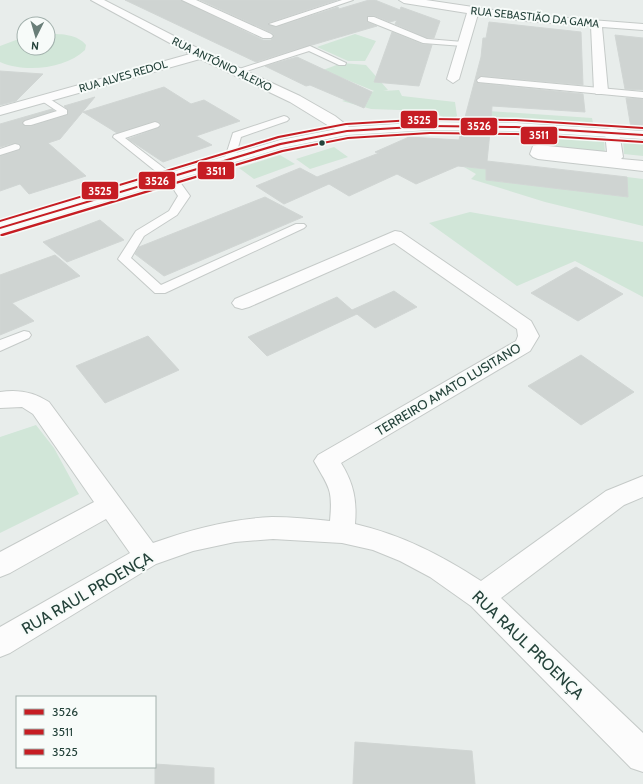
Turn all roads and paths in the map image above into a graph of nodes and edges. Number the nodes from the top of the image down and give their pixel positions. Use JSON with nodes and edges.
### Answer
{"nodes":[{"id":1,"x":96,"y":0,"type":"edge"},
{"id":2,"x":190,"y":0,"type":"edge"},
{"id":3,"x":349,"y":0,"type":"edge"},
{"id":4,"x":404,"y":0,"type":"edge"},
{"id":5,"x":473,"y":11,"type":"junction"},
{"id":6,"x":371,"y":19,"type":"dead end"},
{"id":7,"x":273,"y":24,"type":"dead end"},
{"id":8,"x":596,"y":24,"type":"junction"},
{"id":9,"x":643,"y":27,"type":"edge"},
{"id":10,"x":267,"y":36,"type":"dead end"},
{"id":11,"x":463,"y":44,"type":"junction"},
{"id":12,"x":201,"y":55,"type":"junction"},
{"id":13,"x":342,"y":63,"type":"dead end"},
{"id":14,"x":237,"y":71,"type":"junction"},
{"id":15,"x":453,"y":79,"type":"dead end"},
{"id":16,"x":481,"y":80,"type":"dead end"},
{"id":17,"x":601,"y":91,"type":"junction"},
{"id":18,"x":643,"y":95,"type":"edge"},
{"id":19,"x":45,"y":99,"type":"junction"},
{"id":20,"x":0,"y":111,"type":"edge"},
{"id":21,"x":284,"y":119,"type":"dead end"},
{"id":22,"x":28,"y":123,"type":"dead end"},
{"id":23,"x":155,"y":125,"type":"dead end"},
{"id":24,"x":347,"y":131,"type":"junction"},
{"id":25,"x":612,"y":132,"type":"junction"},
{"id":26,"x":643,"y":135,"type":"edge"},
{"id":27,"x":15,"y":147,"type":"dead end"},
{"id":28,"x":0,"y":152,"type":"edge"},
{"id":29,"x":615,"y":157,"type":"junction"},
{"id":30,"x":230,"y":158,"type":"junction"},
{"id":31,"x":643,"y":160,"type":"edge"},
{"id":32,"x":643,"y":166,"type":"edge"},
{"id":33,"x":169,"y":176,"type":"junction"},
{"id":34,"x":300,"y":226,"type":"dead end"},
{"id":35,"x":0,"y":228,"type":"edge"},
{"id":36,"x":242,"y":303,"type":"dead end"},
{"id":37,"x":24,"y":336,"type":"dead end"},
{"id":38,"x":0,"y":346,"type":"edge"},
{"id":39,"x":0,"y":400,"type":"edge"},
{"id":40,"x":643,"y":486,"type":"edge"},
{"id":41,"x":110,"y":505,"type":"junction"},
{"id":42,"x":342,"y":532,"type":"junction"},
{"id":43,"x":147,"y":556,"type":"junction"},
{"id":44,"x":0,"y":565,"type":"edge"},
{"id":45,"x":481,"y":597,"type":"junction"},
{"id":46,"x":0,"y":643,"type":"edge"},
{"id":47,"x":643,"y":756,"type":"edge"}],
"edges":[{"from":1,"to":12,"type":"street","name":"RUA ANTÓNIO ALEIXO"},
{"from":2,"to":10,"type":"street"},
{"from":3,"to":7,"type":"lane"},
{"from":4,"to":5,"type":"street","name":"RUA SEBASTIÃO DA GAMA"},
{"from":5,"to":8,"type":"street","name":"RUA SEBASTIÃO DA GAMA"},
{"from":5,"to":11,"type":"street"},
{"from":6,"to":11,"type":"lane"},
{"from":8,"to":9,"type":"street","name":"RUA SEBASTIÃO DA GAMA"},
{"from":8,"to":17,"type":"street"},
{"from":11,"to":15,"type":"street"},
{"from":12,"to":14,"type":"street","name":"RUA ANTÓNIO ALEIXO"},
{"from":12,"to":19,"type":"street","name":"RUA ALVES REDOL"},
{"from":13,"to":14,"type":"lane"},
{"from":14,"to":24,"type":"street","name":"RUA ANTÓNIO ALEIXO"},
{"from":16,"to":17,"type":"lane"},
{"from":17,"to":18,"type":"lane"},
{"from":19,"to":20,"type":"street","name":"RUA ALVES REDOL"},
{"from":19,"to":22,"type":"lane"},
{"from":21,"to":30,"type":"lane"},
{"from":23,"to":33,"type":"lane"},
{"from":24,"to":25,"type":"street"},
{"from":24,"to":30,"type":"street"},
{"from":25,"to":26,"type":"street"},
{"from":25,"to":29,"type":"street"},
{"from":27,"to":28,"type":"lane"},
{"from":29,"to":31,"type":"street"},
{"from":29,"to":32,"type":"street"},
{"from":30,"to":33,"type":"street"},
{"from":33,"to":34,"type":"lane"},
{"from":33,"to":35,"type":"street"},
{"from":36,"to":42,"type":"street","name":"TERREIRO AMATO LUSITANO"},
{"from":37,"to":38,"type":"lane"},
{"from":39,"to":41,"type":"street"},
{"from":40,"to":45,"type":"street"},
{"from":41,"to":43,"type":"street"},
{"from":41,"to":44,"type":"street"},
{"from":42,"to":43,"type":"street","name":"RUA RAUL PROENÇA"},
{"from":42,"to":45,"type":"street","name":"RUA RAUL PROENÇA"},
{"from":43,"to":46,"type":"street","name":"RUA RAUL PROENÇA"},
{"from":45,"to":47,"type":"street","name":"RUA RAUL PROENÇA"}]}
